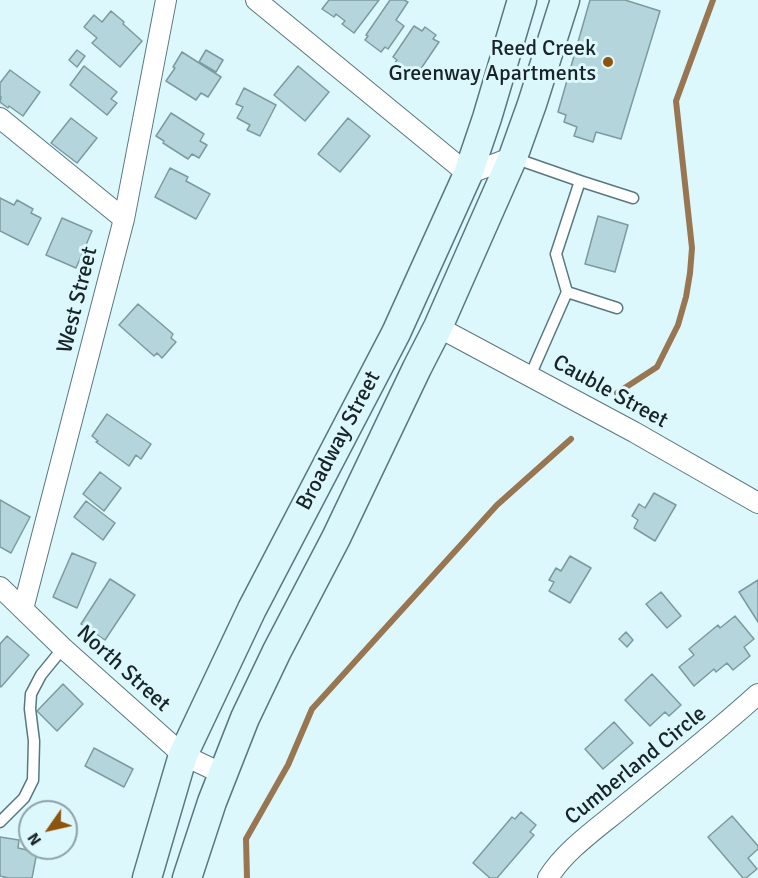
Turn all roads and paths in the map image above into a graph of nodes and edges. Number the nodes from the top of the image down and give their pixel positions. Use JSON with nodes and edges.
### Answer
{"nodes":[{"id":1,"x":165,"y":0,"type":"edge"},
{"id":2,"x":256,"y":0,"type":"edge"},
{"id":3,"x":522,"y":0,"type":"edge"},
{"id":4,"x":565,"y":0,"type":"edge"},
{"id":5,"x":0,"y":118,"type":"edge"},
{"id":6,"x":513,"y":157,"type":"junction"},
{"id":7,"x":468,"y":174,"type":"junction"},
{"id":8,"x":580,"y":181,"type":"junction"},
{"id":9,"x":633,"y":198,"type":"dead end"},
{"id":10,"x":124,"y":219,"type":"junction"},
{"id":11,"x":567,"y":292,"type":"junction"},
{"id":12,"x":617,"y":308,"type":"dead end"},
{"id":13,"x":438,"y":327,"type":"junction"},
{"id":14,"x":530,"y":376,"type":"junction"},
{"id":15,"x":758,"y":503,"type":"edge"},
{"id":16,"x":0,"y":587,"type":"edge"},
{"id":17,"x":23,"y":609,"type":"junction"},
{"id":18,"x":63,"y":648,"type":"junction"},
{"id":19,"x":758,"y":694,"type":"edge"},
{"id":20,"x":183,"y":755,"type":"junction"},
{"id":21,"x":223,"y":774,"type":"junction"},
{"id":22,"x":0,"y":822,"type":"edge"},
{"id":23,"x":147,"y":878,"type":"edge"},
{"id":24,"x":187,"y":878,"type":"edge"},
{"id":25,"x":548,"y":878,"type":"edge"}],
"edges":[{"from":1,"to":10,"type":"street","name":"West Street"},
{"from":2,"to":7,"type":"street"},
{"from":3,"to":7,"type":"main road","name":"Broadway Street"},
{"from":4,"to":6,"type":"main road","name":"Broadway Street"},
{"from":5,"to":10,"type":"street"},
{"from":6,"to":7,"type":"street"},
{"from":6,"to":8,"type":"lane"},
{"from":6,"to":13,"type":"main road","name":"Broadway Street"},
{"from":7,"to":20,"type":"main road","name":"Broadway Street"},
{"from":8,"to":9,"type":"lane"},
{"from":8,"to":11,"type":"lane"},
{"from":10,"to":17,"type":"street","name":"West Street"},
{"from":11,"to":12,"type":"lane"},
{"from":11,"to":14,"type":"lane"},
{"from":13,"to":14,"type":"street","name":"Cauble Street"},
{"from":13,"to":21,"type":"main road","name":"Broadway Street"},
{"from":14,"to":15,"type":"street","name":"Cauble Street"},
{"from":16,"to":17,"type":"street","name":"North Street"},
{"from":17,"to":18,"type":"street","name":"North Street"},
{"from":18,"to":20,"type":"street","name":"North Street"},
{"from":18,"to":22,"type":"lane"},
{"from":19,"to":25,"type":"street","name":"Cumberland Circle"},
{"from":20,"to":21,"type":"street","name":"North Street"},
{"from":20,"to":23,"type":"main road","name":"Broadway Street"},
{"from":21,"to":24,"type":"main road","name":"Broadway Street"}]}
